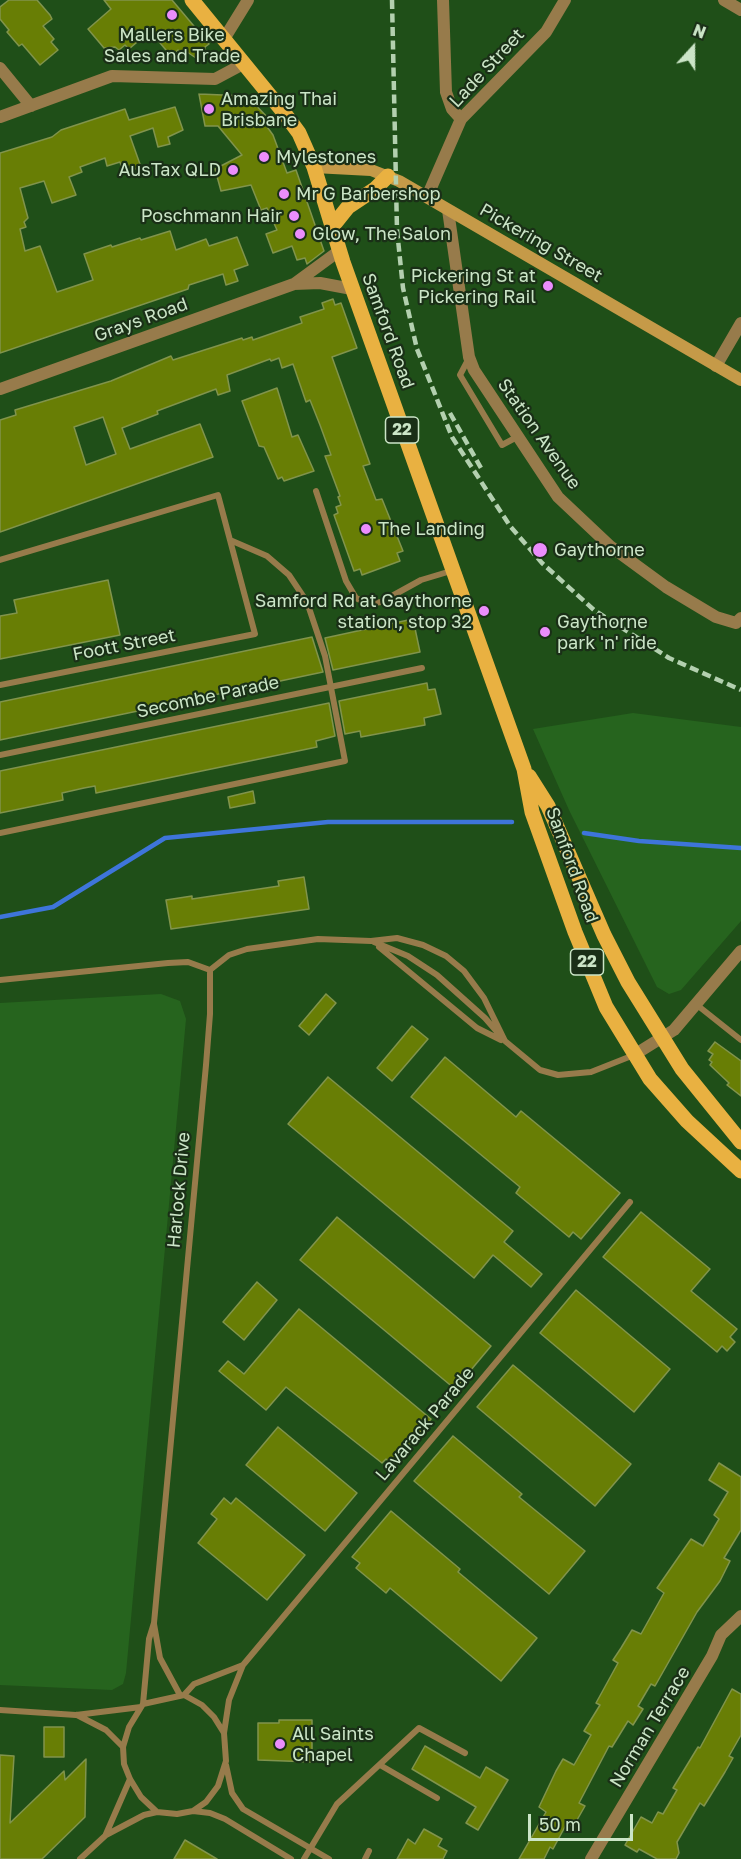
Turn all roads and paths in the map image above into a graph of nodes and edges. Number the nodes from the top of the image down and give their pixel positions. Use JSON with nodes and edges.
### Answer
{"nodes":[{"id":1,"x":192,"y":0,"type":"edge"},
{"id":2,"x":248,"y":0,"type":"edge"},
{"id":3,"x":443,"y":0,"type":"edge"},
{"id":4,"x":565,"y":0,"type":"edge"},
{"id":5,"x":724,"y":0,"type":"edge"},
{"id":6,"x":741,"y":10,"type":"edge"},
{"id":7,"x":224,"y":39,"type":"junction"},
{"id":8,"x":245,"y":63,"type":"junction"},
{"id":9,"x":0,"y":68,"type":"edge"},
{"id":10,"x":31,"y":106,"type":"junction"},
{"id":11,"x":0,"y":117,"type":"edge"},
{"id":12,"x":461,"y":119,"type":"junction"},
{"id":13,"x":314,"y":167,"type":"junction"},
{"id":14,"x":388,"y":176,"type":"junction"},
{"id":15,"x":428,"y":197,"type":"junction"},
{"id":16,"x":448,"y":210,"type":"junction"},
{"id":17,"x":332,"y":227,"type":"junction"},
{"id":18,"x":339,"y":251,"type":"junction"},
{"id":19,"x":294,"y":284,"type":"junction"},
{"id":20,"x":352,"y":289,"type":"junction"},
{"id":21,"x":741,"y":323,"type":"edge"},
{"id":22,"x":716,"y":366,"type":"junction"},
{"id":23,"x":741,"y":380,"type":"edge"},
{"id":24,"x":0,"y":389,"type":"edge"},
{"id":25,"x":316,"y":491,"type":"dead end"},
{"id":26,"x":230,"y":540,"type":"junction"},
{"id":27,"x":0,"y":560,"type":"edge"},
{"id":28,"x":452,"y":571,"type":"junction"},
{"id":29,"x":741,"y":618,"type":"edge"},
{"id":30,"x":422,"y":668,"type":"dead end"},
{"id":31,"x":0,"y":685,"type":"edge"},
{"id":32,"x":332,"y":686,"type":"junction"},
{"id":33,"x":0,"y":755,"type":"edge"},
{"id":34,"x":524,"y":769,"type":"junction"},
{"id":35,"x":0,"y":833,"type":"edge"},
{"id":36,"x":371,"y":941,"type":"junction"},
{"id":37,"x":741,"y":951,"type":"edge"},
{"id":38,"x":210,"y":970,"type":"junction"},
{"id":39,"x":0,"y":980,"type":"edge"},
{"id":40,"x":697,"y":1005,"type":"junction"},
{"id":41,"x":662,"y":1040,"type":"junction"},
{"id":42,"x":741,"y":1040,"type":"edge"},
{"id":43,"x":505,"y":1041,"type":"junction"},
{"id":44,"x":634,"y":1055,"type":"junction"},
{"id":45,"x":741,"y":1142,"type":"edge"},
{"id":46,"x":741,"y":1170,"type":"edge"},
{"id":47,"x":630,"y":1202,"type":"dead end"},
{"id":48,"x":740,"y":1619,"type":"edge"},
{"id":49,"x":154,"y":1623,"type":"junction"},
{"id":50,"x":243,"y":1665,"type":"junction"},
{"id":51,"x":182,"y":1695,"type":"junction"},
{"id":52,"x":142,"y":1705,"type":"junction"},
{"id":53,"x":0,"y":1710,"type":"edge"},
{"id":54,"x":76,"y":1715,"type":"junction"},
{"id":55,"x":224,"y":1733,"type":"junction"},
{"id":56,"x":123,"y":1747,"type":"junction"},
{"id":57,"x":465,"y":1753,"type":"dead end"},
{"id":58,"x":226,"y":1761,"type":"junction"},
{"id":59,"x":380,"y":1765,"type":"junction"},
{"id":60,"x":130,"y":1779,"type":"junction"},
{"id":61,"x":437,"y":1798,"type":"dead end"},
{"id":62,"x":193,"y":1811,"type":"junction"},
{"id":63,"x":157,"y":1812,"type":"junction"},
{"id":64,"x":106,"y":1834,"type":"junction"},
{"id":65,"x":310,"y":1848,"type":"junction"},
{"id":66,"x":369,"y":1851,"type":"dead end"},
{"id":67,"x":80,"y":1859,"type":"edge"},
{"id":68,"x":291,"y":1859,"type":"edge"},
{"id":69,"x":304,"y":1859,"type":"edge"},
{"id":70,"x":329,"y":1859,"type":"edge"},
{"id":71,"x":365,"y":1859,"type":"edge"},
{"id":72,"x":591,"y":1859,"type":"edge"}],
"edges":[{"from":1,"to":7,"type":"main road","name":"Samford Road","number":"22"},
{"from":2,"to":7,"type":"street"},
{"from":3,"to":12,"type":"street"},
{"from":4,"to":12,"type":"street","name":"Lade Street"},
{"from":5,"to":6,"type":"street"},
{"from":7,"to":8,"type":"main road","name":"Samford Road","number":"22"},
{"from":8,"to":10,"type":"street"},
{"from":8,"to":13,"type":"main road","name":"Samford Road","number":"22"},
{"from":9,"to":10,"type":"street"},
{"from":10,"to":11,"type":"street"},
{"from":12,"to":15,"type":"street","name":"Lade Street"},
{"from":13,"to":14,"type":"main road","name":"Pickering Street"},
{"from":13,"to":17,"type":"main road","name":"Samford Road","number":"22"},
{"from":14,"to":15,"type":"main road","name":"Pickering Street"},
{"from":14,"to":17,"type":"main road"},
{"from":15,"to":16,"type":"main road","name":"Pickering Street"},
{"from":16,"to":22,"type":"main road","name":"Pickering Street"},
{"from":16,"to":29,"type":"street","name":"Station Avenue"},
{"from":17,"to":18,"type":"main road","name":"Samford Road","number":"22"},
{"from":18,"to":19,"type":"street","name":"Grays Road"},
{"from":18,"to":20,"type":"main road","name":"Samford Road","number":"22"},
{"from":19,"to":20,"type":"street","name":"Grays Road"},
{"from":19,"to":24,"type":"street","name":"Grays Road"},
{"from":20,"to":28,"type":"main road","name":"Samford Road","number":"22"},
{"from":21,"to":22,"type":"street"},
{"from":22,"to":23,"type":"main road","name":"Pickering Street"},
{"from":25,"to":28,"type":"lane"},
{"from":26,"to":27,"type":"lane"},
{"from":26,"to":31,"type":"lane","name":"Foott Street"},
{"from":26,"to":32,"type":"lane"},
{"from":28,"to":34,"type":"main road","name":"Samford Road","number":"22"},
{"from":30,"to":32,"type":"lane","name":"Secombe Parade"},
{"from":32,"to":33,"type":"lane","name":"Secombe Parade"},
{"from":32,"to":35,"type":"lane"},
{"from":34,"to":41,"type":"main road","name":"Samford Road","number":"22"},
{"from":34,"to":44,"type":"main road","name":"Samford Road","number":"22"},
{"from":36,"to":38,"type":"lane"},
{"from":36,"to":43,"type":"lane"},
{"from":36,"to":43,"type":"lane"},
{"from":36,"to":43,"type":"lane"},
{"from":37,"to":40,"type":"street"},
{"from":38,"to":39,"type":"lane"},
{"from":38,"to":49,"type":"lane","name":"Harlock Drive"},
{"from":40,"to":41,"type":"street"},
{"from":40,"to":42,"type":"lane"},
{"from":41,"to":44,"type":"street"},
{"from":41,"to":45,"type":"main road","name":"Samford Road","number":"22"},
{"from":43,"to":44,"type":"lane"},
{"from":44,"to":46,"type":"main road","name":"Samford Road","number":"22"},
{"from":47,"to":50,"type":"lane","name":"Lavarack Parade"},
{"from":48,"to":72,"type":"street","name":"Norman Terrace"},
{"from":49,"to":51,"type":"lane"},
{"from":49,"to":52,"type":"lane"},
{"from":50,"to":51,"type":"lane"},
{"from":50,"to":55,"type":"lane"},
{"from":51,"to":52,"type":"lane"},
{"from":51,"to":55,"type":"lane"},
{"from":52,"to":54,"type":"lane"},
{"from":52,"to":56,"type":"lane"},
{"from":53,"to":54,"type":"lane"},
{"from":54,"to":56,"type":"lane"},
{"from":55,"to":58,"type":"lane"},
{"from":56,"to":60,"type":"lane"},
{"from":57,"to":59,"type":"lane"},
{"from":58,"to":62,"type":"lane"},
{"from":58,"to":65,"type":"lane"},
{"from":59,"to":61,"type":"lane"},
{"from":59,"to":65,"type":"lane"},
{"from":60,"to":63,"type":"lane"},
{"from":60,"to":64,"type":"lane"},
{"from":62,"to":63,"type":"lane"},
{"from":62,"to":68,"type":"lane"},
{"from":63,"to":64,"type":"lane"},
{"from":64,"to":67,"type":"lane"},
{"from":65,"to":69,"type":"lane"},
{"from":65,"to":70,"type":"lane"},
{"from":66,"to":71,"type":"lane"}]}
